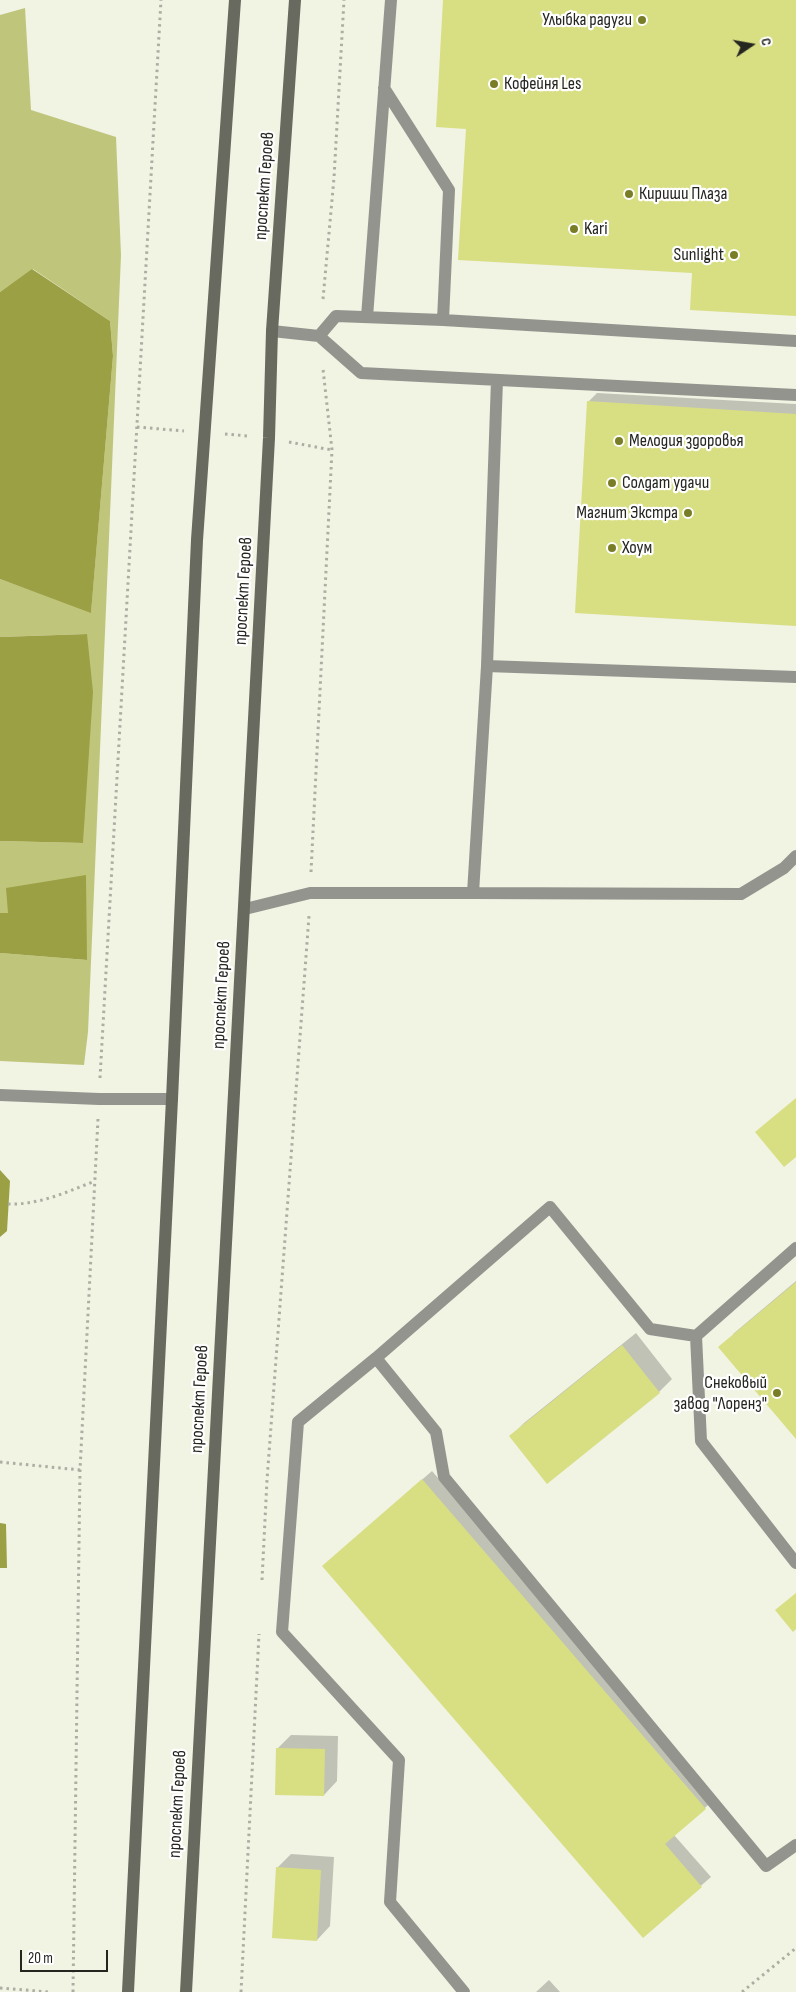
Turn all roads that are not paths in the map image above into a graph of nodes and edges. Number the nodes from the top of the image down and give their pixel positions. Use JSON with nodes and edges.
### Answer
{"nodes":[{"id":1,"x":235,"y":0,"type":"edge"},
{"id":2,"x":295,"y":0,"type":"edge"},
{"id":3,"x":391,"y":0,"type":"edge"},
{"id":4,"x":384,"y":88,"type":"junction"},
{"id":5,"x":367,"y":317,"type":"junction"},
{"id":6,"x":443,"y":320,"type":"junction"},
{"id":7,"x":272,"y":331,"type":"junction"},
{"id":8,"x":320,"y":336,"type":"junction"},
{"id":9,"x":796,"y":341,"type":"edge"},
{"id":10,"x":497,"y":380,"type":"junction"},
{"id":11,"x":796,"y":395,"type":"edge"},
{"id":12,"x":487,"y":666,"type":"junction"},
{"id":13,"x":796,"y":677,"type":"edge"},
{"id":14,"x":796,"y":856,"type":"edge"},
{"id":15,"x":473,"y":893,"type":"junction"},
{"id":16,"x":245,"y":909,"type":"junction"},
{"id":17,"x":0,"y":1095,"type":"edge"},
{"id":18,"x":172,"y":1099,"type":"junction"},
{"id":19,"x":796,"y":1248,"type":"edge"},
{"id":20,"x":696,"y":1336,"type":"junction"},
{"id":21,"x":376,"y":1358,"type":"junction"},
{"id":22,"x":796,"y":1564,"type":"edge"},
{"id":23,"x":796,"y":1845,"type":"edge"},
{"id":24,"x":128,"y":1992,"type":"edge"},
{"id":25,"x":186,"y":1992,"type":"edge"},
{"id":26,"x":464,"y":1992,"type":"edge"}],
"edges":[{"from":1,"to":18,"type":"main road"},
{"from":2,"to":7,"type":"main road","name":"проспект Героев"},
{"from":3,"to":4,"type":"lane"},
{"from":4,"to":5,"type":"lane"},
{"from":4,"to":6,"type":"lane"},
{"from":5,"to":6,"type":"lane"},
{"from":5,"to":8,"type":"lane"},
{"from":6,"to":9,"type":"lane"},
{"from":7,"to":8,"type":"lane"},
{"from":7,"to":16,"type":"main road","name":"проспект Героев"},
{"from":8,"to":10,"type":"lane"},
{"from":10,"to":11,"type":"lane"},
{"from":10,"to":12,"type":"lane"},
{"from":12,"to":13,"type":"lane"},
{"from":12,"to":15,"type":"lane"},
{"from":14,"to":15,"type":"lane"},
{"from":15,"to":16,"type":"lane"},
{"from":16,"to":25,"type":"main road","name":"проспект Героев"},
{"from":17,"to":18,"type":"lane"},
{"from":18,"to":24,"type":"main road"},
{"from":19,"to":20,"type":"lane"},
{"from":20,"to":21,"type":"lane"},
{"from":20,"to":22,"type":"lane"},
{"from":21,"to":23,"type":"lane"},
{"from":21,"to":26,"type":"lane"}]}
